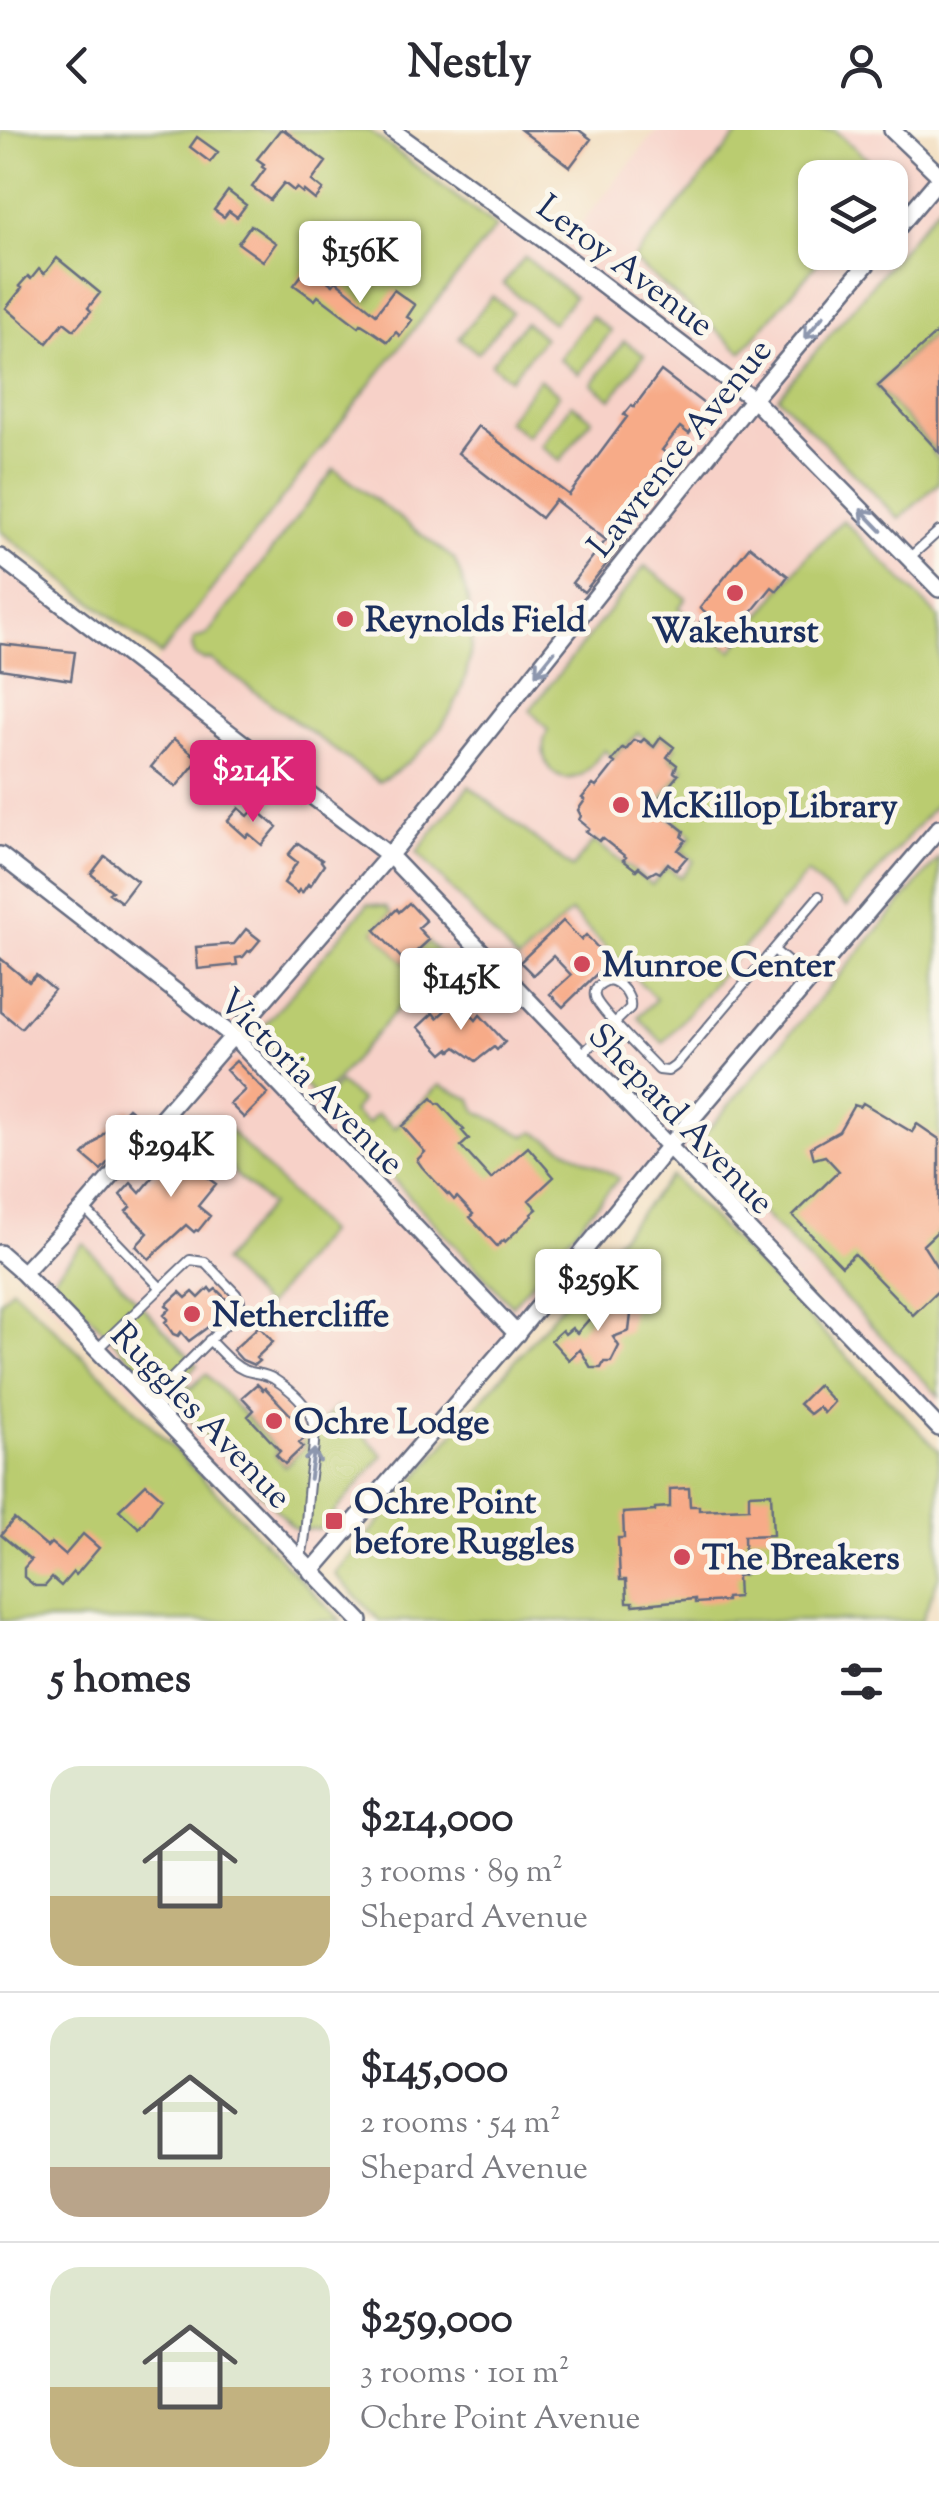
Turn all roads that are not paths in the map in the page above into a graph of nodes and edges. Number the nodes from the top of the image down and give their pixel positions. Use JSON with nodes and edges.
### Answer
{"nodes":[{"id":1,"x":392,"y":130,"type":"edge"},
{"id":2,"x":892,"y":130,"type":"edge"},
{"id":3,"x":939,"y":177,"type":"edge"},
{"id":4,"x":908,"y":214,"type":"edge"},
{"id":5,"x":861,"y":270,"type":"edge"},
{"id":6,"x":753,"y":398,"type":"junction"},
{"id":7,"x":939,"y":530,"type":"edge"},
{"id":8,"x":0,"y":557,"type":"edge"},
{"id":9,"x":909,"y":558,"type":"junction"},
{"id":10,"x":939,"y":589,"type":"edge"},
{"id":11,"x":939,"y":828,"type":"edge"},
{"id":12,"x":0,"y":855,"type":"edge"},
{"id":13,"x":389,"y":855,"type":"junction"},
{"id":14,"x":819,"y":896,"type":"dead end"},
{"id":15,"x":774,"y":950,"type":"junction"},
{"id":16,"x":810,"y":980,"type":"junction"},
{"id":17,"x":616,"y":1022,"type":"junction"},
{"id":18,"x":234,"y":1036,"type":"junction"},
{"id":19,"x":581,"y":1055,"type":"junction"},
{"id":20,"x":668,"y":1146,"type":"junction"},
{"id":21,"x":84,"y":1208,"type":"junction"},
{"id":22,"x":0,"y":1253,"type":"edge"},
{"id":23,"x":23,"y":1273,"type":"junction"},
{"id":24,"x":160,"y":1287,"type":"junction"},
{"id":25,"x":517,"y":1334,"type":"junction"},
{"id":26,"x":209,"y":1340,"type":"junction"},
{"id":27,"x":97,"y":1349,"type":"junction"},
{"id":28,"x":148,"y":1402,"type":"junction"},
{"id":29,"x":939,"y":1428,"type":"edge"},
{"id":30,"x":305,"y":1566,"type":"junction"},
{"id":31,"x":360,"y":1621,"type":"edge"}],
"edges":[{"from":1,"to":6,"type":"street","name":"Leroy Avenue"},
{"from":2,"to":3,"type":"street"},
{"from":3,"to":4,"type":"street"},
{"from":5,"to":6,"type":"street","name":"Lawrence Avenue","one_way":true},
{"from":9,"to":6,"type":"street","name":"Leroy Avenue","one_way":true},
{"from":6,"to":13,"type":"street","name":"Lawrence Avenue","one_way":true},
{"from":7,"to":9,"type":"lane"},
{"from":8,"to":13,"type":"street","name":"Shepard Avenue"},
{"from":9,"to":10,"type":"street","name":"Leroy Avenue"},
{"from":11,"to":16,"type":"street"},
{"from":12,"to":18,"type":"street","name":"Victoria Avenue"},
{"from":13,"to":18,"type":"street","name":"Lawrence Avenue"},
{"from":13,"to":19,"type":"street","name":"Shepard Avenue"},
{"from":14,"to":15,"type":"lane"},
{"from":15,"to":16,"type":"lane"},
{"from":15,"to":17,"type":"lane"},
{"from":16,"to":20,"type":"street"},
{"from":17,"to":17,"type":"lane"},
{"from":17,"to":19,"type":"lane"},
{"from":18,"to":21,"type":"street","name":"Lawrence Avenue"},
{"from":18,"to":25,"type":"street","name":"Victoria Avenue"},
{"from":19,"to":20,"type":"street","name":"Shepard Avenue"},
{"from":20,"to":25,"type":"street"},
{"from":20,"to":29,"type":"street","name":"Shepard Avenue"},
{"from":21,"to":23,"type":"street","name":"Lawrence Avenue"},
{"from":21,"to":24,"type":"lane"},
{"from":22,"to":23,"type":"street","name":"Ruggles Avenue"},
{"from":23,"to":27,"type":"street","name":"Ruggles Avenue"},
{"from":24,"to":26,"type":"lane"},
{"from":24,"to":27,"type":"lane"},
{"from":25,"to":30,"type":"street"},
{"from":26,"to":28,"type":"lane"},
{"from":30,"to":26,"type":"lane","one_way":true},
{"from":27,"to":28,"type":"street","name":"Ruggles Avenue"},
{"from":28,"to":30,"type":"street","name":"Ruggles Avenue"},
{"from":30,"to":31,"type":"street","name":"Ruggles Avenue"}]}
